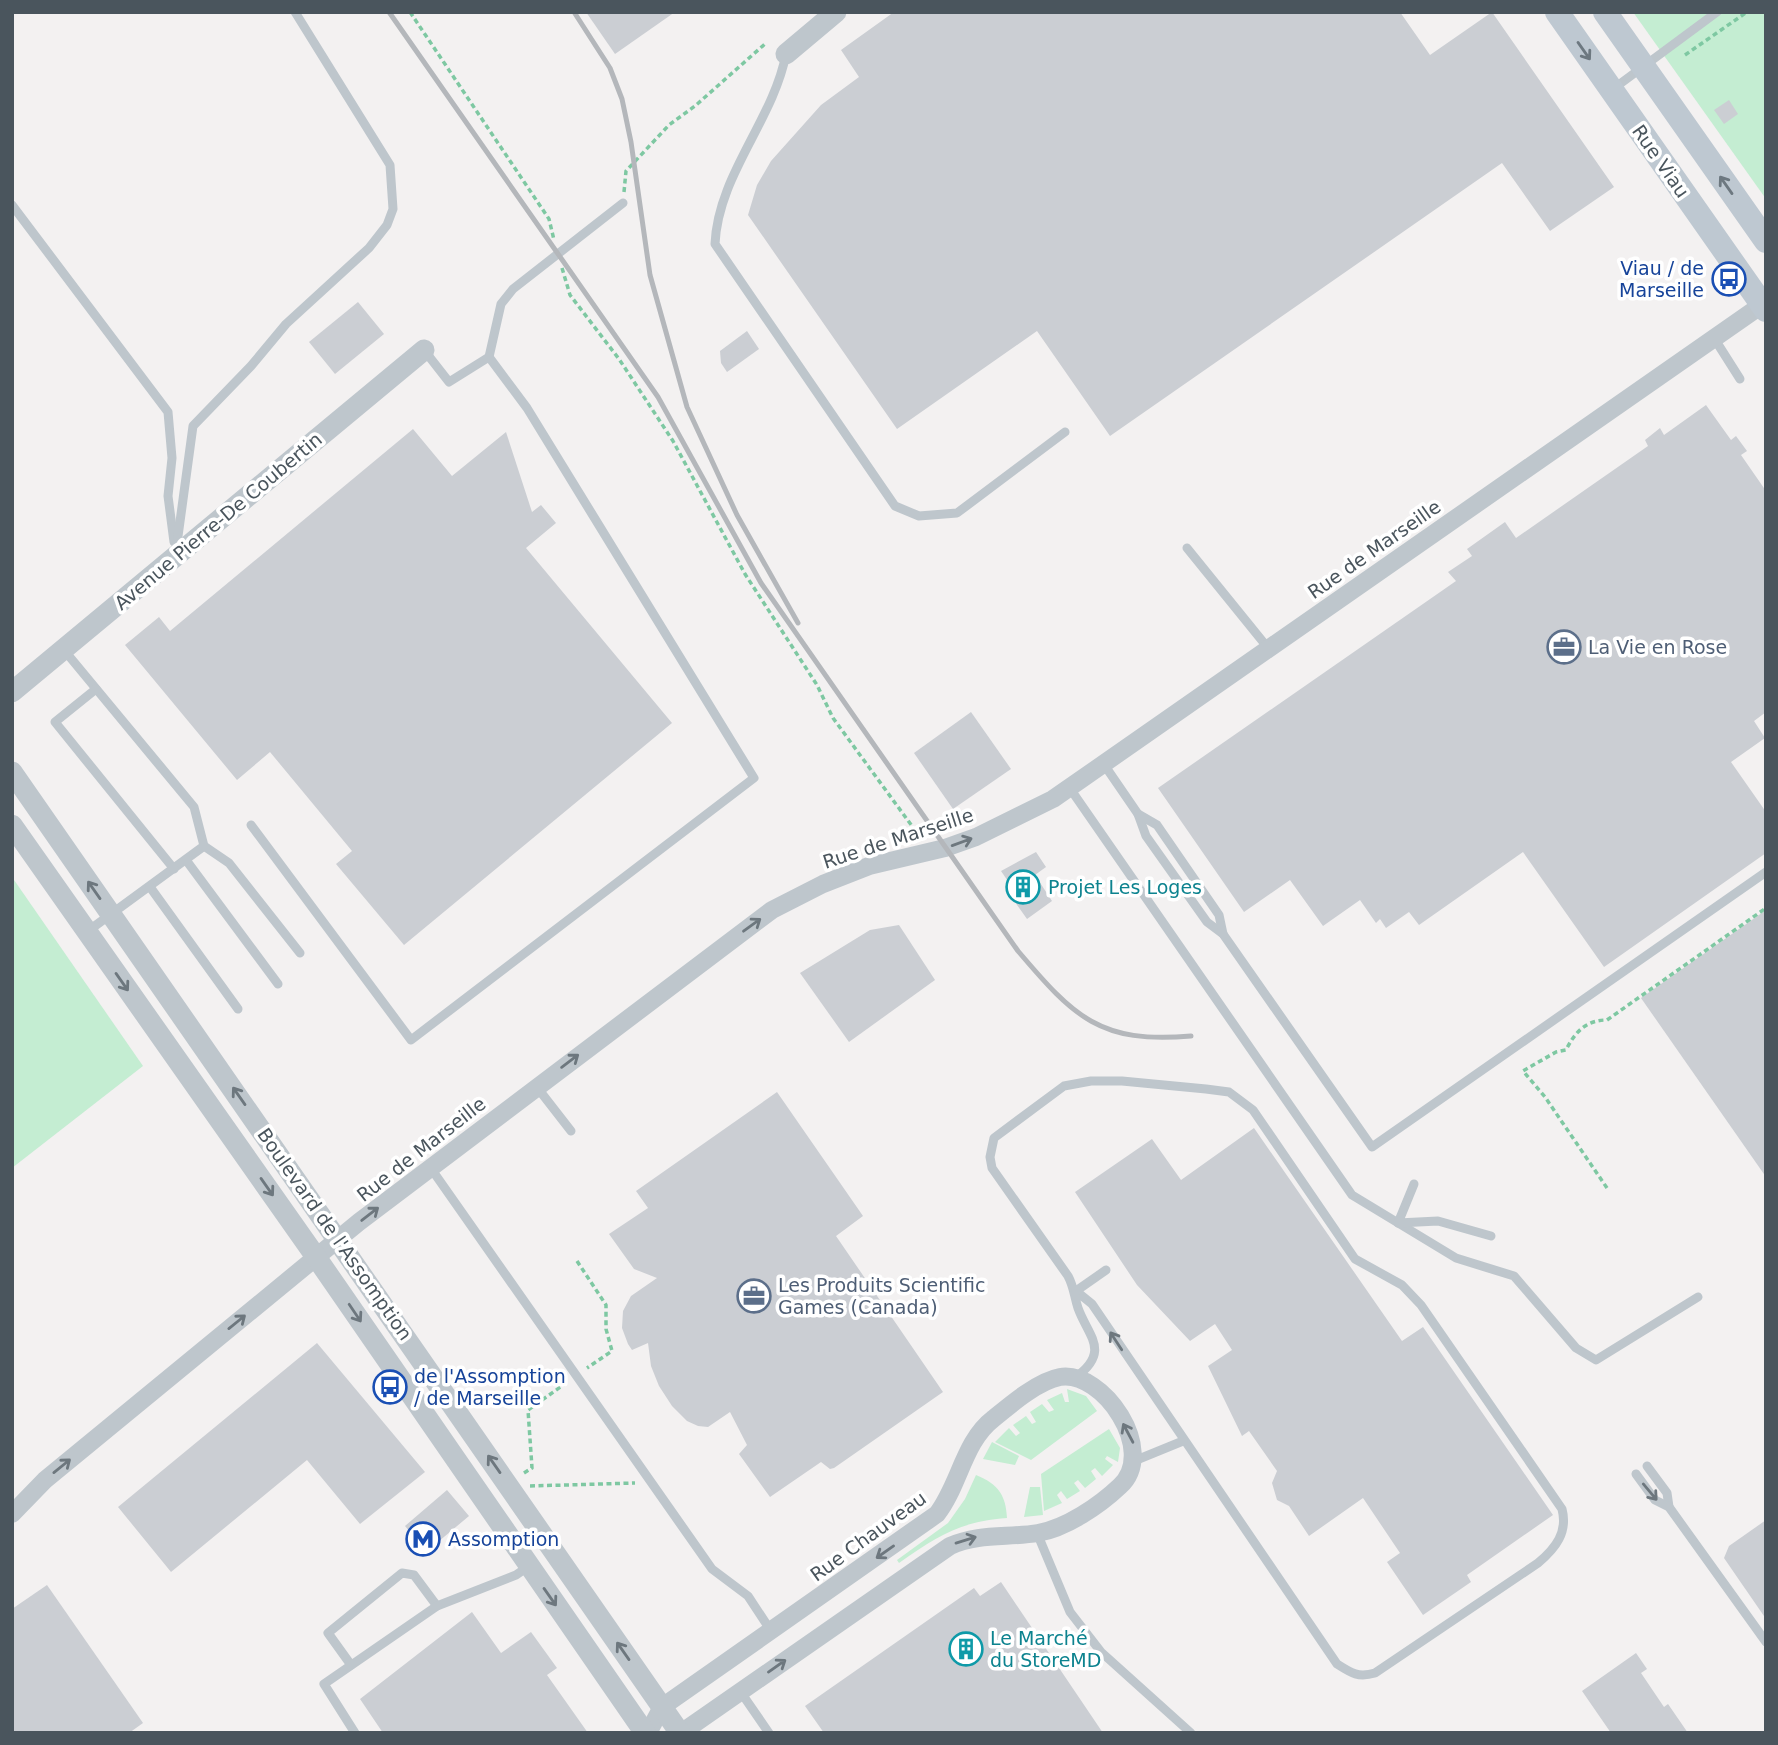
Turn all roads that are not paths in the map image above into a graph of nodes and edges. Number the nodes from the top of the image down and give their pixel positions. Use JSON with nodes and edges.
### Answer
{"nodes":[{"id":1,"x":295,"y":12,"type":"edge"},
{"id":2,"x":835,"y":12,"type":"edge"},
{"id":3,"x":1557,"y":12,"type":"edge"},
{"id":4,"x":1605,"y":12,"type":"edge"},
{"id":5,"x":1717,"y":12,"type":"edge"},
{"id":6,"x":786,"y":54,"type":"joint"},
{"id":7,"x":1643,"y":66,"type":"junction"},
{"id":8,"x":1611,"y":90,"type":"junction"},
{"id":9,"x":623,"y":203,"type":"road end"},
{"id":10,"x":12,"y":205,"type":"edge"},
{"id":11,"x":1766,"y":240,"type":"edge"},
{"id":12,"x":1764,"y":306,"type":"edge"},
{"id":13,"x":1714,"y":338,"type":"junction"},
{"id":14,"x":424,"y":350,"type":"joint"},
{"id":15,"x":489,"y":356,"type":"junction"},
{"id":16,"x":1740,"y":379,"type":"dead end"},
{"id":17,"x":1065,"y":432,"type":"dead end"},
{"id":18,"x":1187,"y":548,"type":"dead end"},
{"id":19,"x":175,"y":556,"type":"junction"},
{"id":20,"x":1268,"y":648,"type":"junction"},
{"id":21,"x":63,"y":649,"type":"junction"},
{"id":22,"x":96,"y":689,"type":"junction"},
{"id":23,"x":12,"y":692,"type":"edge"},
{"id":24,"x":1103,"y":763,"type":"junction"},
{"id":25,"x":12,"y":772,"type":"edge"},
{"id":26,"x":1069,"y":787,"type":"junction"},
{"id":27,"x":1138,"y":814,"type":"junction"},
{"id":28,"x":12,"y":825,"type":"edge"},
{"id":29,"x":251,"y":825,"type":"dead end"},
{"id":30,"x":204,"y":846,"type":"junction"},
{"id":31,"x":186,"y":860,"type":"junction"},
{"id":32,"x":174,"y":869,"type":"junction"},
{"id":33,"x":1766,"y":872,"type":"edge"},
{"id":34,"x":150,"y":887,"type":"junction"},
{"id":35,"x":112,"y":916,"type":"junction"},
{"id":36,"x":87,"y":932,"type":"junction"},
{"id":37,"x":1223,"y":934,"type":"junction"},
{"id":38,"x":300,"y":953,"type":"dead end"},
{"id":39,"x":278,"y":984,"type":"dead end"},
{"id":40,"x":238,"y":1009,"type":"dead end"},
{"id":41,"x":536,"y":1086,"type":"junction"},
{"id":42,"x":571,"y":1130,"type":"dead end"},
{"id":43,"x":430,"y":1167,"type":"junction"},
{"id":44,"x":1414,"y":1184,"type":"dead end"},
{"id":45,"x":1398,"y":1223,"type":"junction"},
{"id":46,"x":1491,"y":1236,"type":"dead end"},
{"id":47,"x":339,"y":1238,"type":"junction"},
{"id":48,"x":316,"y":1257,"type":"junction"},
{"id":49,"x":1106,"y":1270,"type":"dead end"},
{"id":50,"x":1076,"y":1291,"type":"junction"},
{"id":51,"x":1698,"y":1297,"type":"dead end"},
{"id":52,"x":1076,"y":1377,"type":"junction"},
{"id":53,"x":1183,"y":1441,"type":"junction"},
{"id":54,"x":1134,"y":1461,"type":"junction"},
{"id":55,"x":1647,"y":1466,"type":"dead end"},
{"id":56,"x":1636,"y":1474,"type":"dead end"},
{"id":57,"x":1669,"y":1507,"type":"junction"},
{"id":58,"x":12,"y":1514,"type":"edge"},
{"id":59,"x":1037,"y":1533,"type":"junction"},
{"id":60,"x":529,"y":1566,"type":"junction"},
{"id":61,"x":437,"y":1606,"type":"junction"},
{"id":62,"x":771,"y":1631,"type":"junction"},
{"id":63,"x":1766,"y":1642,"type":"edge"},
{"id":64,"x":351,"y":1665,"type":"junction"},
{"id":65,"x":740,"y":1691,"type":"junction"},
{"id":66,"x":662,"y":1707,"type":"junction"},
{"id":67,"x":355,"y":1733,"type":"edge"},
{"id":68,"x":646,"y":1733,"type":"edge"},
{"id":69,"x":680,"y":1733,"type":"edge"},
{"id":70,"x":769,"y":1733,"type":"edge"},
{"id":71,"x":1191,"y":1733,"type":"edge"}],
"edges":[{"from":1,"to":19,"type":"lane"},
{"from":2,"to":6,"type":"street"},
{"from":3,"to":8,"type":"main road","name":"Rue Viau","one_way":true},
{"from":4,"to":7,"type":"main road","name":"Rue Viau"},
{"from":5,"to":7,"type":"lane"},
{"from":6,"to":17,"type":"lane"},
{"from":7,"to":8,"type":"lane"},
{"from":11,"to":7,"type":"main road","name":"Rue Viau","one_way":true},
{"from":8,"to":12,"type":"main road","name":"Rue Viau"},
{"from":9,"to":15,"type":"lane"},
{"from":10,"to":19,"type":"lane"},
{"from":12,"to":13,"type":"street","name":"Rue de Marseille"},
{"from":13,"to":16,"type":"lane"},
{"from":13,"to":20,"type":"street","name":"Rue de Marseille"},
{"from":14,"to":15,"type":"lane"},
{"from":14,"to":19,"type":"street","name":"Avenue Pierre-De Coubertin"},
{"from":15,"to":29,"type":"lane"},
{"from":18,"to":20,"type":"lane"},
{"from":19,"to":21,"type":"street","name":"Avenue Pierre-De Coubertin"},
{"from":20,"to":24,"type":"street","name":"Rue de Marseille"},
{"from":21,"to":22,"type":"lane"},
{"from":21,"to":23,"type":"street","name":"Avenue Pierre-De Coubertin"},
{"from":22,"to":30,"type":"lane"},
{"from":22,"to":32,"type":"lane"},
{"from":24,"to":26,"type":"street","name":"Rue de Marseille"},
{"from":24,"to":27,"type":"lane"},
{"from":35,"to":25,"type":"street","name":"Boulevard de l'Assomption","one_way":true},
{"from":41,"to":26,"type":"street","name":"Rue de Marseille","one_way":true},
{"from":26,"to":45,"type":"lane"},
{"from":27,"to":37,"type":"lane"},
{"from":27,"to":37,"type":"lane"},
{"from":28,"to":36,"type":"street","name":"Boulevard de l'Assomption"},
{"from":30,"to":31,"type":"lane"},
{"from":30,"to":38,"type":"lane"},
{"from":31,"to":32,"type":"lane"},
{"from":31,"to":39,"type":"lane"},
{"from":32,"to":34,"type":"lane"},
{"from":33,"to":37,"type":"lane"},
{"from":34,"to":35,"type":"lane"},
{"from":34,"to":40,"type":"lane"},
{"from":35,"to":36,"type":"lane"},
{"from":47,"to":35,"type":"street","name":"Boulevard de l'Assomption","one_way":true},
{"from":36,"to":48,"type":"street","name":"Boulevard de l'Assomption","one_way":true},
{"from":41,"to":42,"type":"lane"},
{"from":41,"to":43,"type":"street","name":"Rue de Marseille"},
{"from":47,"to":43,"type":"street","name":"Rue de Marseille","one_way":true},
{"from":43,"to":62,"type":"lane"},
{"from":44,"to":45,"type":"lane"},
{"from":45,"to":46,"type":"lane"},
{"from":45,"to":51,"type":"lane"},
{"from":47,"to":48,"type":"street","name":"Rue de Marseille"},
{"from":66,"to":47,"type":"street","name":"Boulevard de l'Assomption","one_way":true},
{"from":58,"to":48,"type":"street","name":"Rue de Marseille","one_way":true},
{"from":48,"to":60,"type":"street","name":"Boulevard de l'Assomption","one_way":true},
{"from":49,"to":50,"type":"lane"},
{"from":50,"to":52,"type":"lane"},
{"from":53,"to":50,"type":"lane","one_way":true},
{"from":50,"to":53,"type":"lane"},
{"from":54,"to":52,"type":"street","one_way":true},
{"from":52,"to":62,"type":"street","name":"Rue Chauveau","one_way":true},
{"from":53,"to":54,"type":"lane"},
{"from":54,"to":59,"type":"street"},
{"from":55,"to":57,"type":"lane"},
{"from":56,"to":57,"type":"lane","one_way":true},
{"from":57,"to":63,"type":"lane"},
{"from":65,"to":59,"type":"street","one_way":true},
{"from":59,"to":71,"type":"lane"},
{"from":60,"to":61,"type":"lane"},
{"from":60,"to":68,"type":"street","name":"Boulevard de l'Assomption","one_way":true},
{"from":61,"to":64,"type":"lane"},
{"from":61,"to":64,"type":"lane"},
{"from":62,"to":66,"type":"street","name":"Rue Chauveau"},
{"from":64,"to":67,"type":"lane"},
{"from":65,"to":69,"type":"street"},
{"from":65,"to":70,"type":"lane"},
{"from":66,"to":68,"type":"street","name":"Rue Chauveau"},
{"from":66,"to":69,"type":"street","name":"Boulevard de l'Assomption"}]}
